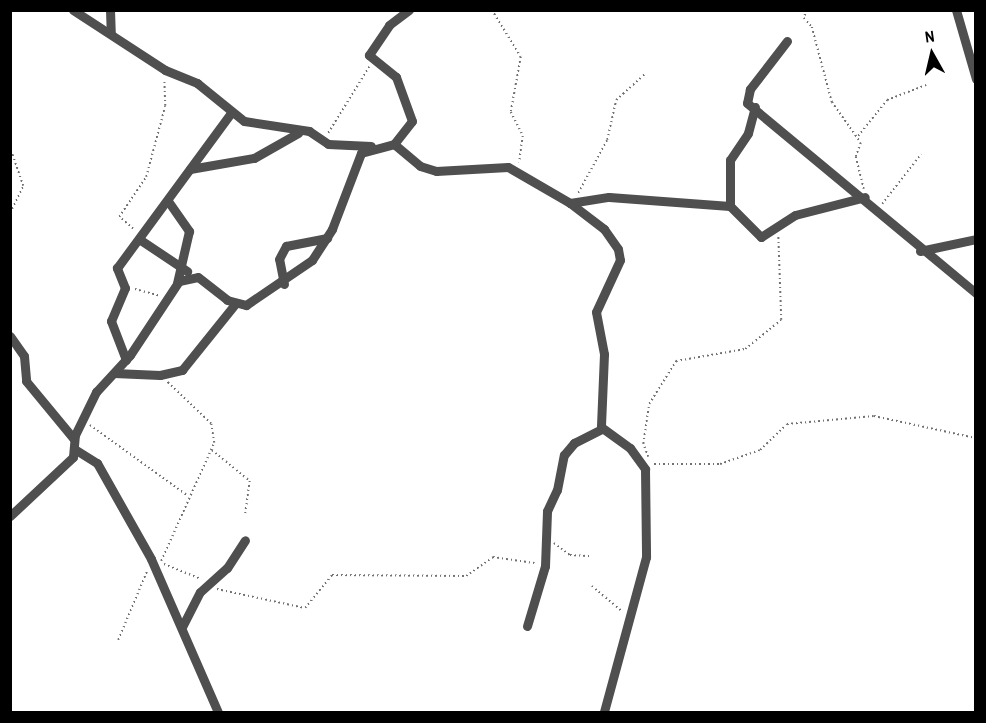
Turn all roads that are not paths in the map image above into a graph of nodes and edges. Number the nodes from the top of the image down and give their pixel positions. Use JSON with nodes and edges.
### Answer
{"nodes":[{"id":1,"x":74,"y":10,"type":"edge"},
{"id":2,"x":110,"y":10,"type":"edge"},
{"id":3,"x":409,"y":10,"type":"edge"},
{"id":4,"x":956,"y":10,"type":"edge"},
{"id":5,"x":111,"y":33,"type":"junction"},
{"id":6,"x":787,"y":42,"type":"dead end"},
{"id":7,"x":975,"y":79,"type":"edge"},
{"id":8,"x":755,"y":107,"type":"junction"},
{"id":9,"x":230,"y":114,"type":"junction"},
{"id":10,"x":299,"y":132,"type":"junction"},
{"id":11,"x":394,"y":144,"type":"junction"},
{"id":12,"x":371,"y":146,"type":"junction"},
{"id":13,"x":190,"y":169,"type":"junction"},
{"id":14,"x":865,"y":197,"type":"junction"},
{"id":15,"x":168,"y":201,"type":"junction"},
{"id":16,"x":572,"y":202,"type":"junction"},
{"id":17,"x":730,"y":206,"type":"junction"},
{"id":18,"x":140,"y":238,"type":"junction"},
{"id":19,"x":327,"y":238,"type":"junction"},
{"id":20,"x":975,"y":239,"type":"edge"},
{"id":21,"x":920,"y":251,"type":"junction"},
{"id":22,"x":184,"y":268,"type":"junction"},
{"id":23,"x":195,"y":276,"type":"junction"},
{"id":24,"x":284,"y":284,"type":"junction"},
{"id":25,"x":176,"y":285,"type":"junction"},
{"id":26,"x":975,"y":293,"type":"edge"},
{"id":27,"x":235,"y":304,"type":"junction"},
{"id":28,"x":10,"y":336,"type":"edge"},
{"id":29,"x":126,"y":360,"type":"junction"},
{"id":30,"x":114,"y":373,"type":"junction"},
{"id":31,"x":602,"y":429,"type":"junction"},
{"id":32,"x":74,"y":439,"type":"junction"},
{"id":33,"x":76,"y":450,"type":"junction"},
{"id":34,"x":10,"y":516,"type":"edge"},
{"id":35,"x":246,"y":540,"type":"dead end"},
{"id":36,"x":527,"y":626,"type":"dead end"},
{"id":37,"x":182,"y":627,"type":"junction"},
{"id":38,"x":218,"y":712,"type":"edge"},
{"id":39,"x":604,"y":712,"type":"edge"}],
"edges":[{"from":1,"to":5,"type":"street"},
{"from":2,"to":5,"type":"street"},
{"from":3,"to":11,"type":"street"},
{"from":4,"to":7,"type":"street"},
{"from":5,"to":9,"type":"street"},
{"from":6,"to":8,"type":"street"},
{"from":8,"to":14,"type":"street"},
{"from":8,"to":17,"type":"street"},
{"from":9,"to":10,"type":"street"},
{"from":9,"to":13,"type":"street"},
{"from":10,"to":12,"type":"street"},
{"from":10,"to":13,"type":"street"},
{"from":11,"to":12,"type":"street"},
{"from":11,"to":16,"type":"street"},
{"from":12,"to":19,"type":"street"},
{"from":13,"to":15,"type":"street"},
{"from":14,"to":17,"type":"street"},
{"from":14,"to":21,"type":"street"},
{"from":15,"to":18,"type":"street"},
{"from":15,"to":22,"type":"street"},
{"from":16,"to":17,"type":"street"},
{"from":16,"to":31,"type":"street"},
{"from":18,"to":22,"type":"street"},
{"from":18,"to":29,"type":"street"},
{"from":19,"to":24,"type":"street"},
{"from":19,"to":24,"type":"street"},
{"from":20,"to":21,"type":"street"},
{"from":21,"to":26,"type":"street"},
{"from":22,"to":23,"type":"street"},
{"from":22,"to":25,"type":"street"},
{"from":23,"to":25,"type":"street"},
{"from":23,"to":27,"type":"street"},
{"from":24,"to":27,"type":"street"},
{"from":25,"to":29,"type":"street"},
{"from":27,"to":30,"type":"street"},
{"from":28,"to":32,"type":"street"},
{"from":29,"to":30,"type":"street"},
{"from":30,"to":32,"type":"street"},
{"from":31,"to":36,"type":"street"},
{"from":31,"to":39,"type":"street"},
{"from":32,"to":33,"type":"street"},
{"from":33,"to":34,"type":"street"},
{"from":33,"to":37,"type":"street"},
{"from":35,"to":37,"type":"street"},
{"from":37,"to":38,"type":"street"}]}
